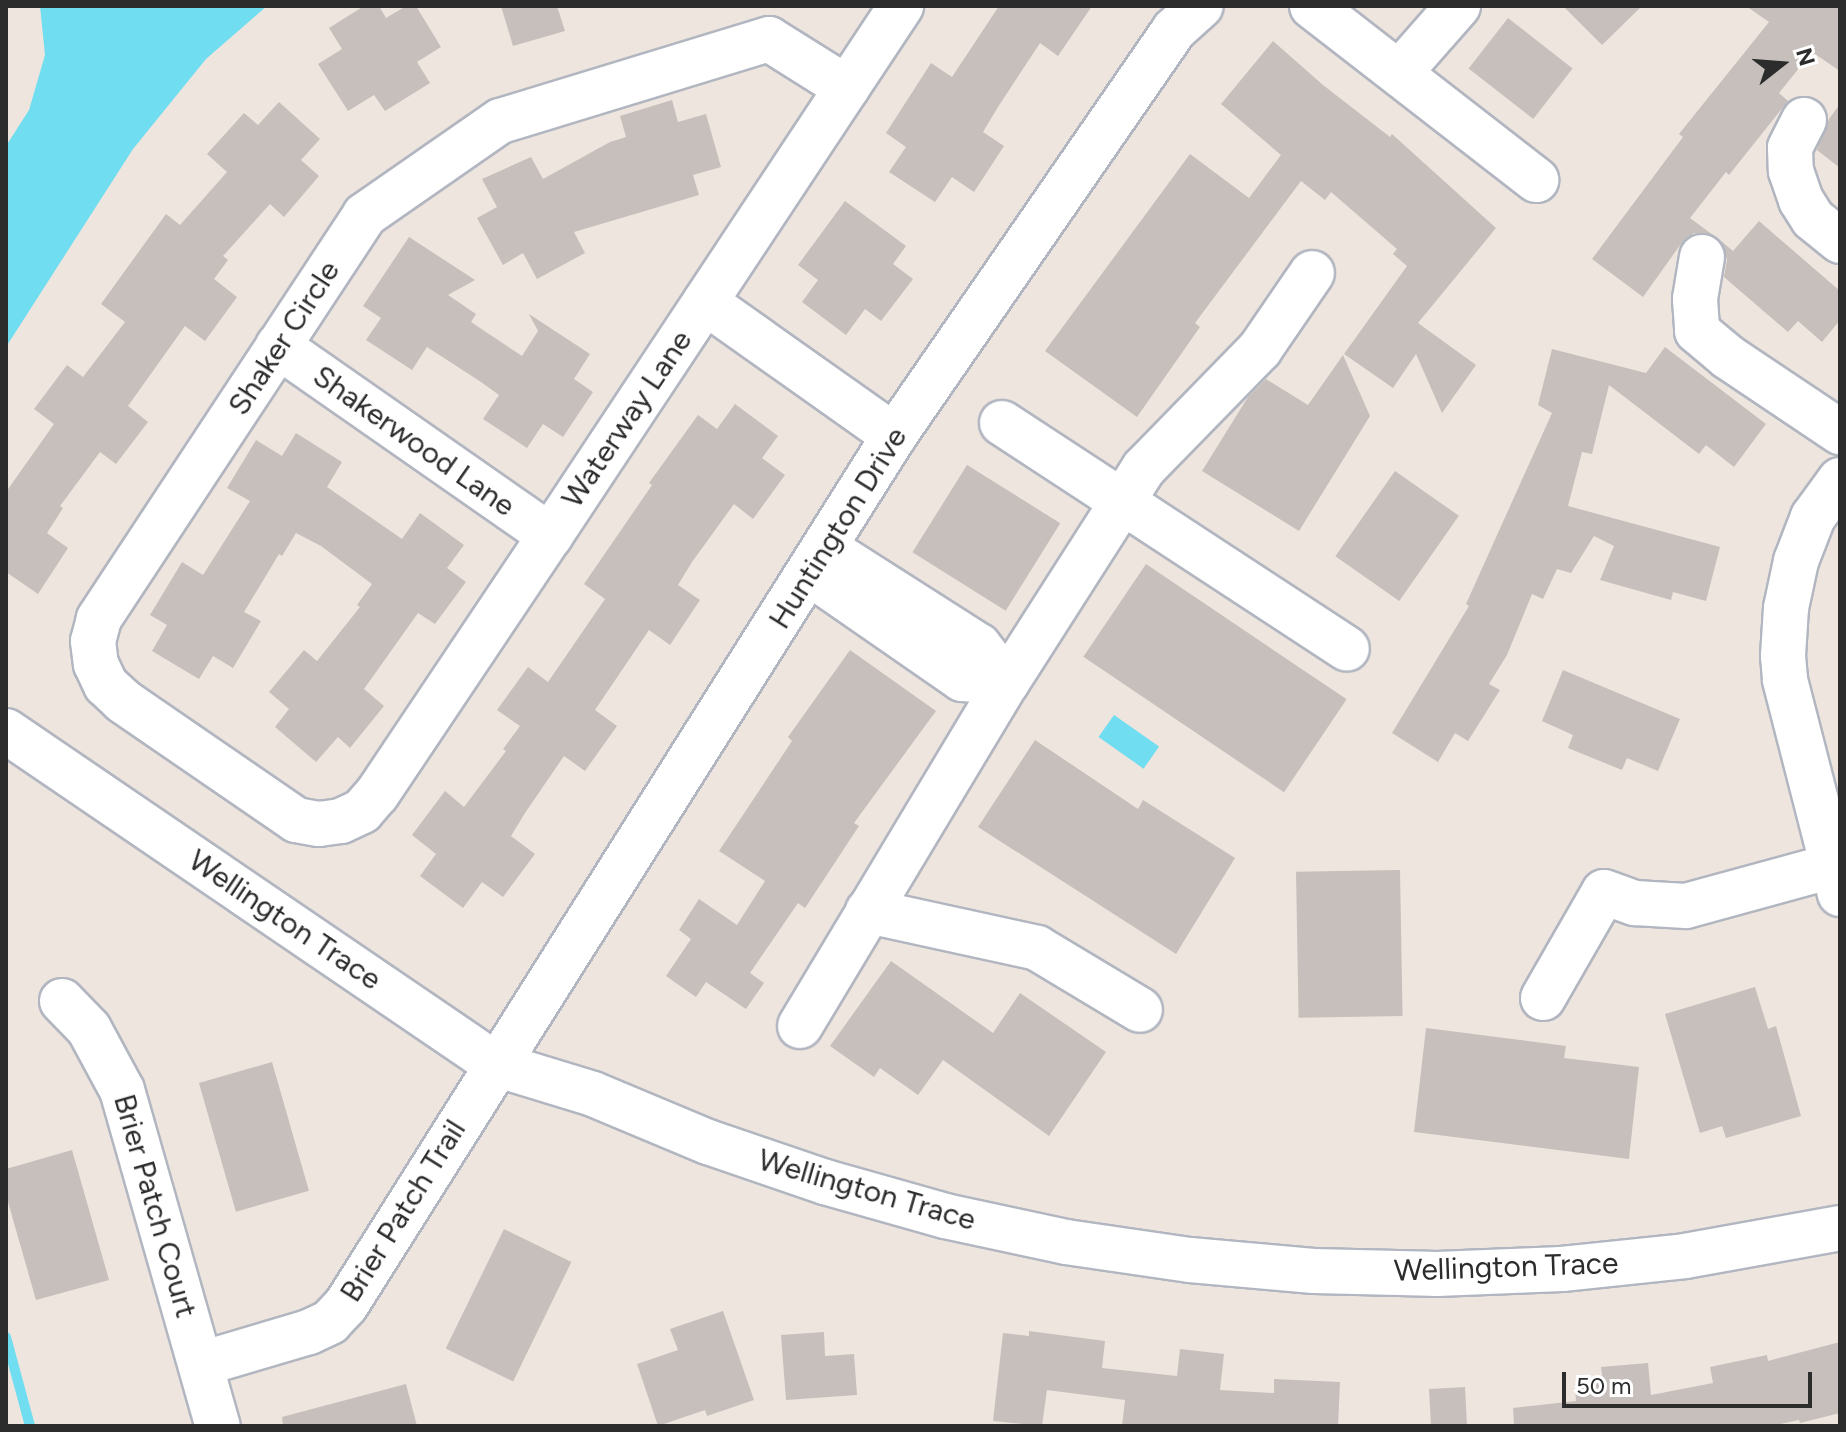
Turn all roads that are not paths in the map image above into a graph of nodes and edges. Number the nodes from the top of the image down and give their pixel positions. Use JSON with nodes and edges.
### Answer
{"nodes":[{"id":1,"x":901,"y":6,"type":"edge"},
{"id":2,"x":1201,"y":6,"type":"edge"},
{"id":3,"x":1312,"y":6,"type":"edge"},
{"id":4,"x":1458,"y":6,"type":"edge"},
{"id":5,"x":1400,"y":72,"type":"junction"},
{"id":6,"x":847,"y":88,"type":"junction"},
{"id":7,"x":1804,"y":120,"type":"dead end"},
{"id":8,"x":1536,"y":180,"type":"dead end"},
{"id":9,"x":1840,"y":241,"type":"edge"},
{"id":10,"x":1702,"y":257,"type":"dead end"},
{"id":11,"x":1312,"y":273,"type":"dead end"},
{"id":12,"x":705,"y":302,"type":"junction"},
{"id":13,"x":278,"y":346,"type":"junction"},
{"id":14,"x":1002,"y":423,"type":"dead end"},
{"id":15,"x":1840,"y":432,"type":"edge"},
{"id":16,"x":894,"y":436,"type":"junction"},
{"id":17,"x":1840,"y":480,"type":"edge"},
{"id":18,"x":1122,"y":501,"type":"junction"},
{"id":19,"x":550,"y":536,"type":"junction"},
{"id":20,"x":817,"y":560,"type":"junction"},
{"id":21,"x":1347,"y":649,"type":"dead end"},
{"id":22,"x":1007,"y":682,"type":"junction"},
{"id":23,"x":6,"y":731,"type":"edge"},
{"id":24,"x":341,"y":821,"type":"joint"},
{"id":25,"x":1837,"y":875,"type":"edge"},
{"id":26,"x":868,"y":911,"type":"junction"},
{"id":27,"x":1543,"y":998,"type":"dead end"},
{"id":28,"x":62,"y":1001,"type":"dead end"},
{"id":29,"x":1140,"y":1010,"type":"dead end"},
{"id":30,"x":800,"y":1026,"type":"dead end"},
{"id":31,"x":495,"y":1064,"type":"junction"},
{"id":32,"x":1840,"y":1228,"type":"edge"},
{"id":33,"x":201,"y":1364,"type":"junction"},
{"id":34,"x":218,"y":1426,"type":"edge"}],
"edges":[{"from":1,"to":6,"type":"street","name":"Waterway Lane"},
{"from":2,"to":16,"type":"street","name":"Huntington Drive"},
{"from":3,"to":5,"type":"street"},
{"from":4,"to":5,"type":"street"},
{"from":5,"to":8,"type":"street"},
{"from":6,"to":12,"type":"street","name":"Waterway Lane"},
{"from":6,"to":13,"type":"street","name":"Shaker Circle"},
{"from":7,"to":9,"type":"street"},
{"from":10,"to":15,"type":"street"},
{"from":11,"to":18,"type":"street"},
{"from":12,"to":16,"type":"street"},
{"from":12,"to":19,"type":"street","name":"Waterway Lane"},
{"from":13,"to":19,"type":"street","name":"Shakerwood Lane"},
{"from":13,"to":24,"type":"street","name":"Shaker Circle"},
{"from":14,"to":18,"type":"street"},
{"from":16,"to":20,"type":"street","name":"Huntington Drive"},
{"from":17,"to":25,"type":"street"},
{"from":18,"to":21,"type":"street"},
{"from":18,"to":22,"type":"street"},
{"from":19,"to":24,"type":"street","name":"Waterway Lane"},
{"from":20,"to":22,"type":"street"},
{"from":20,"to":31,"type":"street","name":"Huntington Drive"},
{"from":22,"to":26,"type":"street"},
{"from":23,"to":31,"type":"street","name":"Wellington Trace"},
{"from":25,"to":27,"type":"street"},
{"from":26,"to":29,"type":"street"},
{"from":26,"to":30,"type":"street"},
{"from":28,"to":33,"type":"street","name":"Brier Patch Court"},
{"from":31,"to":32,"type":"street","name":"Wellington Trace"},
{"from":31,"to":33,"type":"street","name":"Brier Patch Trail"},
{"from":33,"to":34,"type":"street","name":"Brier Patch Court"}]}
